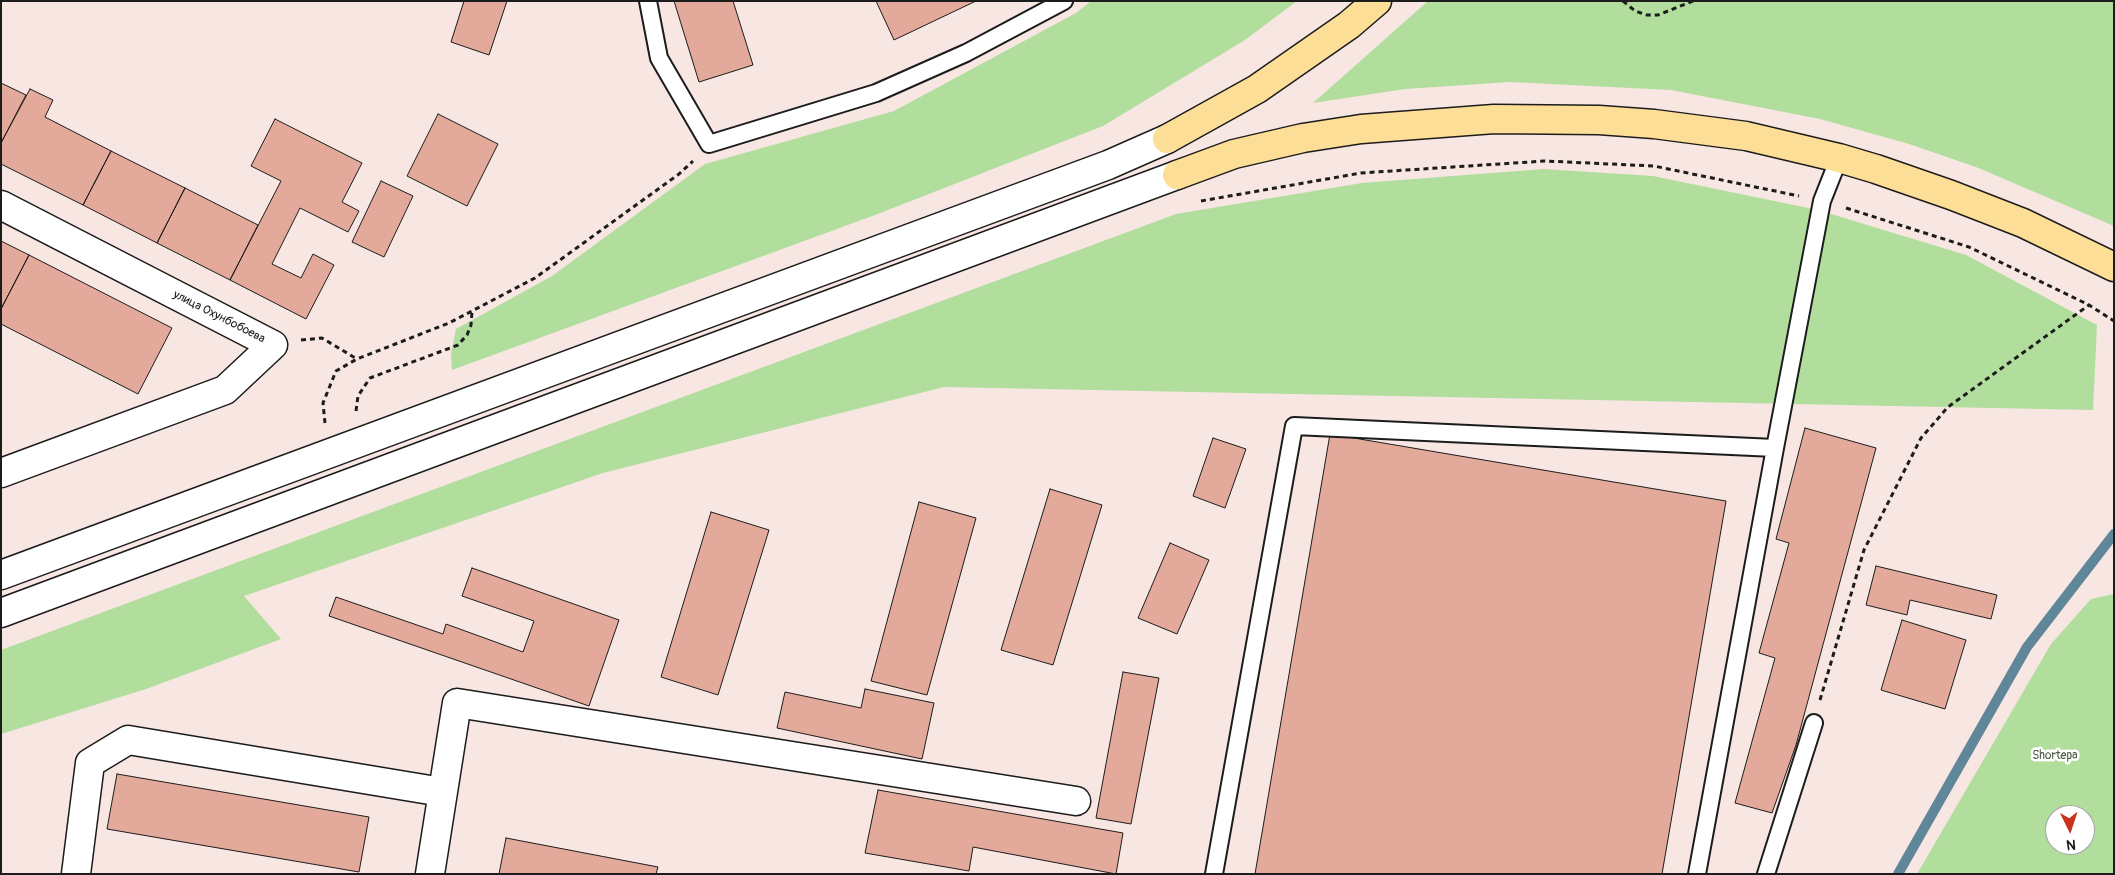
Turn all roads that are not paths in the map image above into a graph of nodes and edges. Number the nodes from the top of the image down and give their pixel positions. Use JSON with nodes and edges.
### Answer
{"nodes":[{"id":1,"x":648,"y":1,"type":"edge"},
{"id":2,"x":1064,"y":1,"type":"edge"},
{"id":3,"x":1378,"y":1,"type":"edge"},
{"id":4,"x":1167,"y":139,"type":"joint"},
{"id":5,"x":1839,"y":158,"type":"junction"},
{"id":6,"x":1177,"y":175,"type":"joint"},
{"id":7,"x":1,"y":205,"type":"edge"},
{"id":8,"x":2114,"y":267,"type":"edge"},
{"id":9,"x":1775,"y":448,"type":"junction"},
{"id":10,"x":1,"y":473,"type":"edge"},
{"id":11,"x":1,"y":575,"type":"edge"},
{"id":12,"x":1,"y":613,"type":"edge"},
{"id":13,"x":1814,"y":723,"type":"road end"},
{"id":14,"x":442,"y":792,"type":"junction"},
{"id":15,"x":1076,"y":801,"type":"dead end"},
{"id":16,"x":76,"y":874,"type":"edge"},
{"id":17,"x":430,"y":874,"type":"edge"},
{"id":18,"x":1214,"y":874,"type":"edge"},
{"id":19,"x":1697,"y":874,"type":"edge"},
{"id":20,"x":1766,"y":874,"type":"edge"}],
"edges":[{"from":1,"to":2,"type":"lane"},
{"from":3,"to":4,"type":"highway"},
{"from":4,"to":11,"type":"main road"},
{"from":5,"to":6,"type":"highway"},
{"from":5,"to":8,"type":"highway"},
{"from":5,"to":9,"type":"lane"},
{"from":6,"to":12,"type":"main road"},
{"from":7,"to":10,"type":"main road","name":"улица Охунбобоева"},
{"from":9,"to":18,"type":"lane"},
{"from":9,"to":19,"type":"lane"},
{"from":13,"to":20,"type":"lane"},
{"from":14,"to":15,"type":"main road"},
{"from":14,"to":16,"type":"main road"},
{"from":14,"to":17,"type":"main road"}]}
